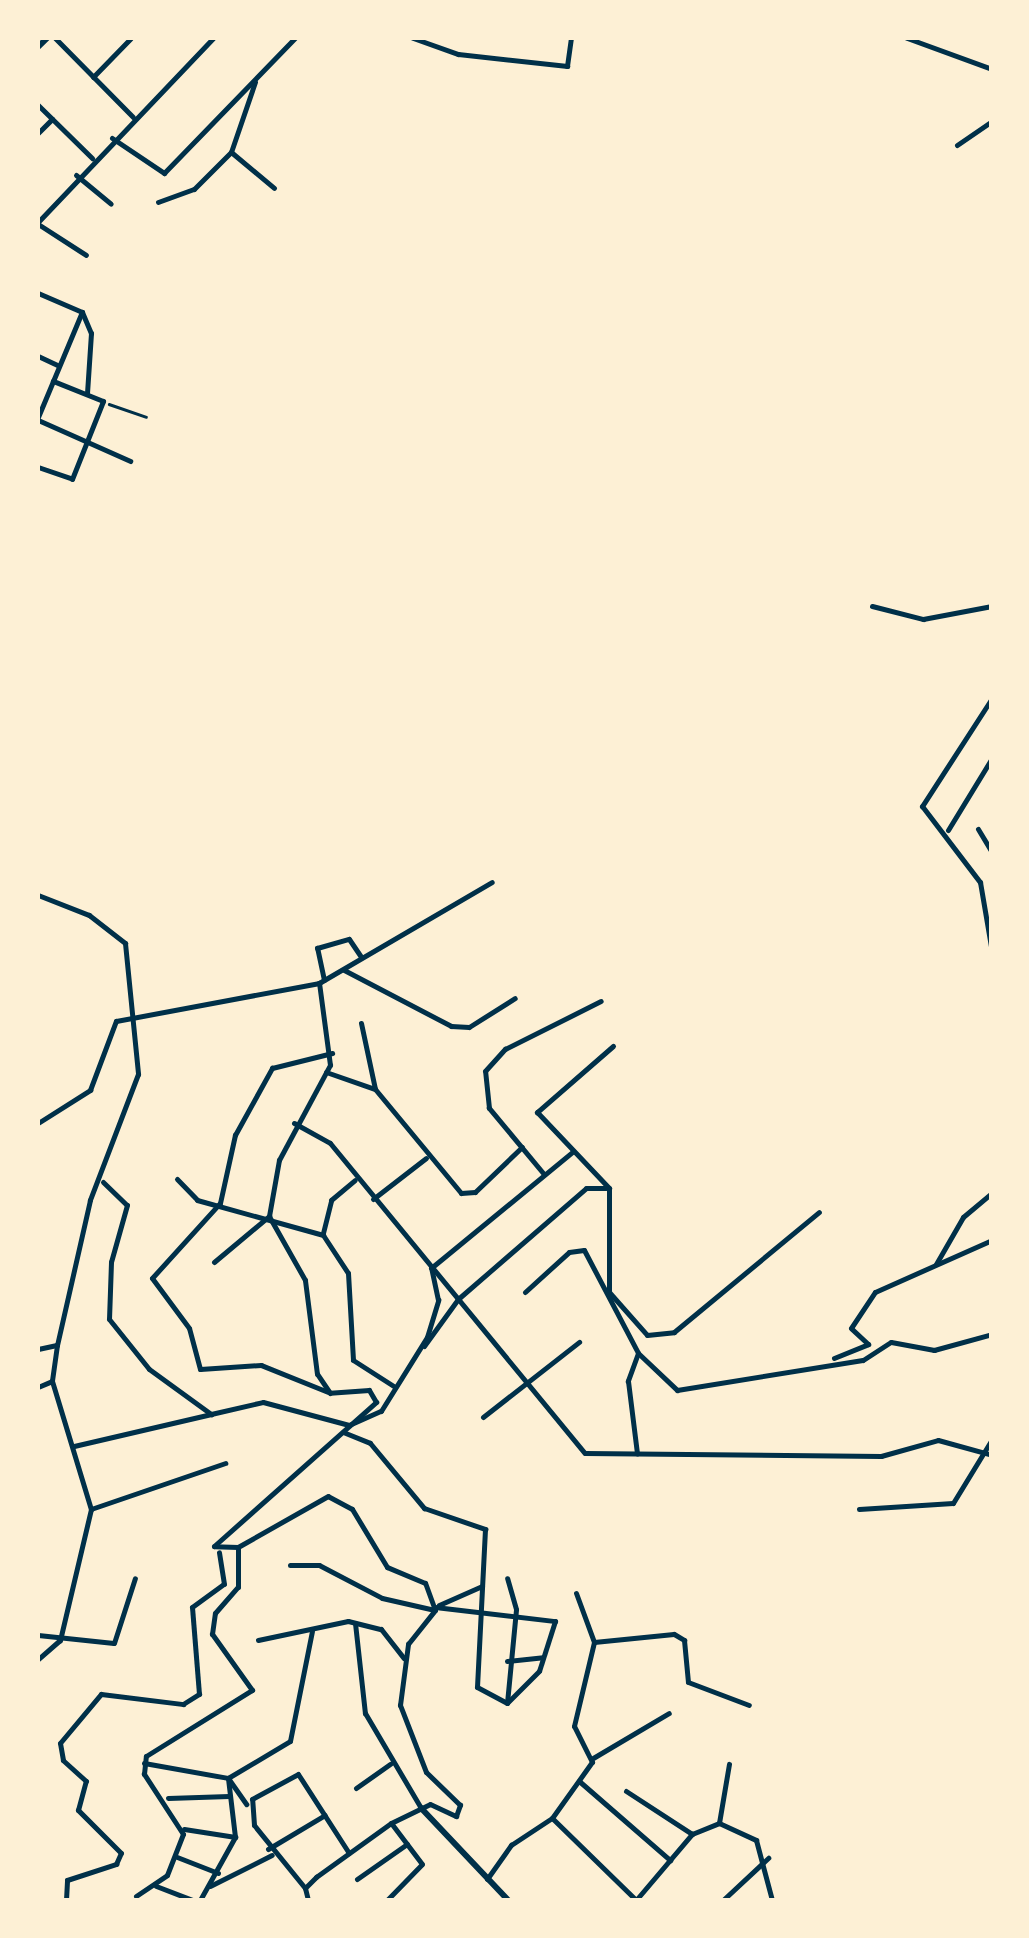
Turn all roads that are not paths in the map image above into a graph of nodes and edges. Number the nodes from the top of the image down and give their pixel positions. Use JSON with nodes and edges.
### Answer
{"nodes":[{"id":1,"x":51,"y":38,"type":"edge"},
{"id":2,"x":131,"y":38,"type":"edge"},
{"id":3,"x":213,"y":38,"type":"edge"},
{"id":4,"x":295,"y":38,"type":"edge"},
{"id":5,"x":413,"y":38,"type":"edge"},
{"id":6,"x":439,"y":38,"type":"edge"},
{"id":7,"x":571,"y":38,"type":"edge"},
{"id":8,"x":907,"y":38,"type":"edge"},
{"id":9,"x":443,"y":46,"type":"junction"},
{"id":10,"x":38,"y":47,"type":"edge"},
{"id":11,"x":992,"y":69,"type":"edge"},
{"id":12,"x":93,"y":77,"type":"junction"},
{"id":13,"x":255,"y":80,"type":"junction"},
{"id":14,"x":38,"y":104,"type":"edge"},
{"id":15,"x":52,"y":118,"type":"junction"},
{"id":16,"x":133,"y":118,"type":"junction"},
{"id":17,"x":992,"y":121,"type":"edge"},
{"id":18,"x":38,"y":132,"type":"edge"},
{"id":19,"x":112,"y":138,"type":"junction"},
{"id":20,"x":958,"y":145,"type":"dead end"},
{"id":21,"x":231,"y":152,"type":"junction"},
{"id":22,"x":92,"y":158,"type":"junction"},
{"id":23,"x":76,"y":175,"type":"junction"},
{"id":24,"x":274,"y":188,"type":"dead end"},
{"id":25,"x":158,"y":202,"type":"dead end"},
{"id":26,"x":111,"y":204,"type":"dead end"},
{"id":27,"x":38,"y":223,"type":"edge"},
{"id":28,"x":86,"y":255,"type":"dead end"},
{"id":29,"x":38,"y":293,"type":"edge"},
{"id":30,"x":82,"y":312,"type":"junction"},
{"id":31,"x":38,"y":356,"type":"edge"},
{"id":32,"x":60,"y":366,"type":"junction"},
{"id":33,"x":53,"y":381,"type":"junction"},
{"id":34,"x":87,"y":393,"type":"junction"},
{"id":35,"x":38,"y":418,"type":"edge"},
{"id":36,"x":86,"y":442,"type":"junction"},
{"id":37,"x":130,"y":461,"type":"dead end"},
{"id":38,"x":38,"y":466,"type":"edge"},
{"id":39,"x":872,"y":606,"type":"dead end"},
{"id":40,"x":992,"y":606,"type":"edge"},
{"id":41,"x":992,"y":698,"type":"edge"},
{"id":42,"x":992,"y":758,"type":"edge"},
{"id":43,"x":978,"y":829,"type":"dead end"},
{"id":44,"x":948,"y":830,"type":"junction"},
{"id":45,"x":992,"y":852,"type":"edge"},
{"id":46,"x":492,"y":882,"type":"dead end"},
{"id":47,"x":38,"y":896,"type":"edge"},
{"id":48,"x":992,"y":952,"type":"edge"},
{"id":49,"x":361,"y":957,"type":"junction"},
{"id":50,"x":340,"y":969,"type":"junction"},
{"id":51,"x":322,"y":981,"type":"junction"},
{"id":52,"x":516,"y":998,"type":"dead end"},
{"id":53,"x":602,"y":1001,"type":"dead end"},
{"id":54,"x":132,"y":1015,"type":"junction"},
{"id":55,"x":361,"y":1023,"type":"dead end"},
{"id":56,"x":613,"y":1046,"type":"dead end"},
{"id":57,"x":332,"y":1053,"type":"junction"},
{"id":58,"x":326,"y":1072,"type":"junction"},
{"id":59,"x":375,"y":1089,"type":"junction"},
{"id":60,"x":294,"y":1123,"type":"junction"},
{"id":61,"x":38,"y":1124,"type":"edge"},
{"id":62,"x":522,"y":1147,"type":"junction"},
{"id":63,"x":572,"y":1152,"type":"junction"},
{"id":64,"x":426,"y":1158,"type":"junction"},
{"id":65,"x":543,"y":1174,"type":"junction"},
{"id":66,"x":177,"y":1179,"type":"dead end"},
{"id":67,"x":355,"y":1180,"type":"junction"},
{"id":68,"x":103,"y":1182,"type":"junction"},
{"id":69,"x":609,"y":1188,"type":"junction"},
{"id":70,"x":992,"y":1193,"type":"edge"},
{"id":71,"x":373,"y":1199,"type":"junction"},
{"id":72,"x":220,"y":1202,"type":"junction"},
{"id":73,"x":819,"y":1212,"type":"dead end"},
{"id":74,"x":269,"y":1216,"type":"junction"},
{"id":75,"x":323,"y":1235,"type":"junction"},
{"id":76,"x":992,"y":1240,"type":"edge"},
{"id":77,"x":214,"y":1262,"type":"dead end"},
{"id":78,"x":935,"y":1267,"type":"junction"},
{"id":79,"x":431,"y":1268,"type":"junction"},
{"id":80,"x":525,"y":1292,"type":"dead end"},
{"id":81,"x":609,"y":1292,"type":"junction"},
{"id":82,"x":458,"y":1299,"type":"junction"},
{"id":83,"x":992,"y":1334,"type":"edge"},
{"id":84,"x":579,"y":1342,"type":"dead end"},
{"id":85,"x":57,"y":1345,"type":"junction"},
{"id":86,"x":38,"y":1349,"type":"edge"},
{"id":87,"x":418,"y":1351,"type":"junction"},
{"id":88,"x":638,"y":1353,"type":"junction"},
{"id":89,"x":821,"y":1361,"type":"junction"},
{"id":90,"x":52,"y":1381,"type":"junction"},
{"id":91,"x":529,"y":1384,"type":"junction"},
{"id":92,"x":38,"y":1387,"type":"edge"},
{"id":93,"x":395,"y":1387,"type":"junction"},
{"id":94,"x":330,"y":1392,"type":"junction"},
{"id":95,"x":210,"y":1414,"type":"junction"},
{"id":96,"x":483,"y":1418,"type":"dead end"},
{"id":97,"x":348,"y":1426,"type":"junction"},
{"id":98,"x":343,"y":1432,"type":"junction"},
{"id":99,"x":992,"y":1439,"type":"edge"},
{"id":100,"x":74,"y":1446,"type":"junction"},
{"id":101,"x":637,"y":1453,"type":"junction"},
{"id":102,"x":982,"y":1453,"type":"junction"},
{"id":103,"x":992,"y":1455,"type":"edge"},
{"id":104,"x":225,"y":1463,"type":"dead end"},
{"id":105,"x":91,"y":1509,"type":"junction"},
{"id":106,"x":859,"y":1509,"type":"dead end"},
{"id":107,"x":238,"y":1547,"type":"junction"},
{"id":108,"x":219,"y":1552,"type":"junction"},
{"id":109,"x":290,"y":1565,"type":"dead end"},
{"id":110,"x":135,"y":1578,"type":"dead end"},
{"id":111,"x":507,"y":1578,"type":"dead end"},
{"id":112,"x":482,"y":1586,"type":"junction"},
{"id":113,"x":576,"y":1592,"type":"dead end"},
{"id":114,"x":436,"y":1608,"type":"junction"},
{"id":115,"x":487,"y":1609,"type":"junction"},
{"id":116,"x":515,"y":1616,"type":"junction"},
{"id":117,"x":355,"y":1623,"type":"junction"},
{"id":118,"x":312,"y":1632,"type":"junction"},
{"id":119,"x":38,"y":1635,"type":"edge"},
{"id":120,"x":60,"y":1640,"type":"junction"},
{"id":121,"x":258,"y":1640,"type":"dead end"},
{"id":122,"x":594,"y":1642,"type":"junction"},
{"id":123,"x":544,"y":1657,"type":"junction"},
{"id":124,"x":404,"y":1658,"type":"junction"},
{"id":125,"x":38,"y":1659,"type":"edge"},
{"id":126,"x":506,"y":1662,"type":"junction"},
{"id":127,"x":506,"y":1703,"type":"junction"},
{"id":128,"x":749,"y":1705,"type":"dead end"},
{"id":129,"x":669,"y":1712,"type":"dead end"},
{"id":130,"x":593,"y":1758,"type":"junction"},
{"id":131,"x":144,"y":1763,"type":"junction"},
{"id":132,"x":390,"y":1764,"type":"junction"},
{"id":133,"x":730,"y":1764,"type":"dead end"},
{"id":134,"x":228,"y":1778,"type":"junction"},
{"id":135,"x":580,"y":1780,"type":"junction"},
{"id":136,"x":356,"y":1788,"type":"dead end"},
{"id":137,"x":626,"y":1791,"type":"dead end"},
{"id":138,"x":229,"y":1796,"type":"junction"},
{"id":139,"x":166,"y":1799,"type":"junction"},
{"id":140,"x":246,"y":1804,"type":"junction"},
{"id":141,"x":421,"y":1808,"type":"junction"},
{"id":142,"x":325,"y":1815,"type":"junction"},
{"id":143,"x":552,"y":1818,"type":"junction"},
{"id":144,"x":391,"y":1822,"type":"junction"},
{"id":145,"x":720,"y":1822,"type":"junction"},
{"id":146,"x":182,"y":1828,"type":"junction"},
{"id":147,"x":692,"y":1834,"type":"junction"},
{"id":148,"x":235,"y":1838,"type":"junction"},
{"id":149,"x":407,"y":1844,"type":"junction"},
{"id":150,"x":270,"y":1852,"type":"junction"},
{"id":151,"x":349,"y":1853,"type":"junction"},
{"id":152,"x":177,"y":1857,"type":"junction"},
{"id":153,"x":768,"y":1858,"type":"junction"},
{"id":154,"x":670,"y":1860,"type":"junction"},
{"id":155,"x":218,"y":1873,"type":"junction"},
{"id":156,"x":487,"y":1878,"type":"junction"},
{"id":157,"x":357,"y":1879,"type":"dead end"},
{"id":158,"x":156,"y":1886,"type":"junction"},
{"id":159,"x":210,"y":1886,"type":"junction"},
{"id":160,"x":304,"y":1888,"type":"junction"},
{"id":161,"x":136,"y":1896,"type":"dead end"},
{"id":162,"x":66,"y":1900,"type":"edge"},
{"id":163,"x":192,"y":1900,"type":"edge"},
{"id":164,"x":200,"y":1900,"type":"edge"},
{"id":165,"x":308,"y":1900,"type":"edge"},
{"id":166,"x":388,"y":1900,"type":"edge"},
{"id":167,"x":508,"y":1900,"type":"edge"},
{"id":168,"x":636,"y":1900,"type":"edge"},
{"id":169,"x":723,"y":1900,"type":"edge"},
{"id":170,"x":772,"y":1900,"type":"edge"}],
"edges":[{"from":1,"to":10,"type":"street"},
{"from":1,"to":12,"type":"street"},
{"from":2,"to":12,"type":"street"},
{"from":3,"to":16,"type":"street"},
{"from":4,"to":13,"type":"street"},
{"from":5,"to":9,"type":"street"},
{"from":6,"to":9,"type":"street"},
{"from":7,"to":9,"type":"street"},
{"from":8,"to":11,"type":"street"},
{"from":12,"to":16,"type":"street"},
{"from":13,"to":19,"type":"street"},
{"from":13,"to":21,"type":"street"},
{"from":14,"to":15,"type":"street"},
{"from":15,"to":18,"type":"street"},
{"from":15,"to":22,"type":"street"},
{"from":16,"to":19,"type":"street"},
{"from":17,"to":20,"type":"street"},
{"from":19,"to":22,"type":"street"},
{"from":21,"to":24,"type":"street"},
{"from":21,"to":25,"type":"street"},
{"from":22,"to":23,"type":"street"},
{"from":23,"to":26,"type":"street"},
{"from":23,"to":27,"type":"street"},
{"from":27,"to":28,"type":"street"},
{"from":29,"to":30,"type":"street"},
{"from":30,"to":32,"type":"street"},
{"from":30,"to":34,"type":"street"},
{"from":31,"to":32,"type":"street"},
{"from":32,"to":33,"type":"street"},
{"from":33,"to":34,"type":"street"},
{"from":33,"to":35,"type":"street"},
{"from":34,"to":36,"type":"street"},
{"from":35,"to":36,"type":"street"},
{"from":36,"to":37,"type":"street"},
{"from":36,"to":38,"type":"street"},
{"from":39,"to":40,"type":"street"},
{"from":41,"to":44,"type":"street"},
{"from":42,"to":44,"type":"street"},
{"from":43,"to":45,"type":"street"},
{"from":44,"to":48,"type":"street"},
{"from":46,"to":49,"type":"street"},
{"from":47,"to":54,"type":"street"},
{"from":49,"to":50,"type":"street"},
{"from":49,"to":51,"type":"street"},
{"from":50,"to":51,"type":"street"},
{"from":50,"to":52,"type":"street"},
{"from":51,"to":54,"type":"street"},
{"from":51,"to":57,"type":"street"},
{"from":53,"to":62,"type":"street"},
{"from":54,"to":61,"type":"street"},
{"from":54,"to":68,"type":"street"},
{"from":55,"to":59,"type":"street"},
{"from":56,"to":63,"type":"street"},
{"from":57,"to":58,"type":"street"},
{"from":57,"to":72,"type":"street"},
{"from":58,"to":59,"type":"street"},
{"from":58,"to":60,"type":"street"},
{"from":59,"to":64,"type":"street"},
{"from":60,"to":67,"type":"street"},
{"from":60,"to":74,"type":"street"},
{"from":62,"to":64,"type":"street"},
{"from":62,"to":65,"type":"street"},
{"from":63,"to":65,"type":"street"},
{"from":63,"to":69,"type":"street"},
{"from":64,"to":71,"type":"street"},
{"from":65,"to":79,"type":"street"},
{"from":66,"to":72,"type":"street"},
{"from":67,"to":71,"type":"street"},
{"from":67,"to":75,"type":"street"},
{"from":68,"to":85,"type":"street"},
{"from":68,"to":95,"type":"street"},
{"from":69,"to":81,"type":"street"},
{"from":69,"to":82,"type":"street"},
{"from":70,"to":78,"type":"street"},
{"from":71,"to":79,"type":"street"},
{"from":72,"to":74,"type":"street"},
{"from":72,"to":94,"type":"street"},
{"from":73,"to":81,"type":"street"},
{"from":74,"to":75,"type":"street"},
{"from":74,"to":77,"type":"street"},
{"from":74,"to":94,"type":"street"},
{"from":75,"to":93,"type":"street"},
{"from":76,"to":78,"type":"street"},
{"from":78,"to":89,"type":"street"},
{"from":79,"to":82,"type":"street"},
{"from":79,"to":87,"type":"street"},
{"from":80,"to":81,"type":"street"},
{"from":81,"to":88,"type":"street"},
{"from":82,"to":87,"type":"street"},
{"from":82,"to":91,"type":"street"},
{"from":83,"to":89,"type":"street"},
{"from":84,"to":91,"type":"street"},
{"from":85,"to":86,"type":"street"},
{"from":85,"to":90,"type":"street"},
{"from":87,"to":93,"type":"street"},
{"from":88,"to":89,"type":"street"},
{"from":88,"to":101,"type":"street"},
{"from":90,"to":92,"type":"street"},
{"from":90,"to":100,"type":"street"},
{"from":91,"to":96,"type":"street"},
{"from":91,"to":101,"type":"street"},
{"from":93,"to":97,"type":"street"},
{"from":94,"to":97,"type":"street"},
{"from":95,"to":97,"type":"street"},
{"from":95,"to":100,"type":"street"},
{"from":97,"to":98,"type":"street"},
{"from":98,"to":108,"type":"street"},
{"from":98,"to":112,"type":"street"},
{"from":99,"to":102,"type":"street"},
{"from":100,"to":105,"type":"street"},
{"from":101,"to":102,"type":"street"},
{"from":102,"to":103,"type":"street"},
{"from":102,"to":106,"type":"street"},
{"from":104,"to":105,"type":"street"},
{"from":105,"to":120,"type":"street"},
{"from":107,"to":108,"type":"street"},
{"from":107,"to":114,"type":"street"},
{"from":107,"to":131,"type":"street"},
{"from":108,"to":162,"type":"street"},
{"from":109,"to":114,"type":"street"},
{"from":110,"to":120,"type":"street"},
{"from":111,"to":116,"type":"street"},
{"from":112,"to":114,"type":"street"},
{"from":112,"to":115,"type":"street"},
{"from":113,"to":122,"type":"street"},
{"from":114,"to":115,"type":"street"},
{"from":114,"to":124,"type":"street"},
{"from":115,"to":116,"type":"street"},
{"from":115,"to":127,"type":"street"},
{"from":116,"to":123,"type":"street"},
{"from":116,"to":126,"type":"street"},
{"from":117,"to":118,"type":"street"},
{"from":117,"to":124,"type":"street"},
{"from":117,"to":132,"type":"street"},
{"from":118,"to":121,"type":"street"},
{"from":118,"to":134,"type":"street"},
{"from":119,"to":120,"type":"street"},
{"from":120,"to":125,"type":"street"},
{"from":122,"to":128,"type":"street"},
{"from":122,"to":130,"type":"street"},
{"from":123,"to":126,"type":"street"},
{"from":123,"to":127,"type":"street"},
{"from":124,"to":141,"type":"street"},
{"from":126,"to":127,"type":"street"},
{"from":129,"to":130,"type":"street"},
{"from":130,"to":135,"type":"street"},
{"from":131,"to":134,"type":"street"},
{"from":131,"to":139,"type":"street"},
{"from":132,"to":136,"type":"street"},
{"from":132,"to":141,"type":"street"},
{"from":133,"to":145,"type":"street"},
{"from":134,"to":138,"type":"street"},
{"from":134,"to":140,"type":"street"},
{"from":135,"to":143,"type":"street"},
{"from":135,"to":154,"type":"street"},
{"from":137,"to":147,"type":"street"},
{"from":138,"to":139,"type":"street"},
{"from":138,"to":148,"type":"street"},
{"from":139,"to":146,"type":"street"},
{"from":140,"to":142,"type":"street"},
{"from":140,"to":150,"type":"street"},
{"from":141,"to":144,"type":"street"},
{"from":141,"to":156,"type":"street"},
{"from":142,"to":150,"type":"street"},
{"from":142,"to":151,"type":"street"},
{"from":143,"to":156,"type":"street"},
{"from":143,"to":168,"type":"street"},
{"from":144,"to":149,"type":"street"},
{"from":144,"to":151,"type":"street"},
{"from":145,"to":147,"type":"street"},
{"from":145,"to":153,"type":"street"},
{"from":146,"to":148,"type":"street"},
{"from":146,"to":152,"type":"street"},
{"from":147,"to":154,"type":"street"},
{"from":148,"to":155,"type":"street"},
{"from":149,"to":157,"type":"street"},
{"from":149,"to":166,"type":"street"},
{"from":150,"to":159,"type":"street"},
{"from":150,"to":160,"type":"street"},
{"from":151,"to":160,"type":"street"},
{"from":152,"to":155,"type":"street"},
{"from":152,"to":158,"type":"street"},
{"from":153,"to":169,"type":"street"},
{"from":153,"to":170,"type":"street"},
{"from":154,"to":168,"type":"street"},
{"from":155,"to":159,"type":"street"},
{"from":156,"to":167,"type":"street"},
{"from":158,"to":161,"type":"street"},
{"from":158,"to":163,"type":"street"},
{"from":159,"to":164,"type":"street"},
{"from":160,"to":165,"type":"street"}]}
